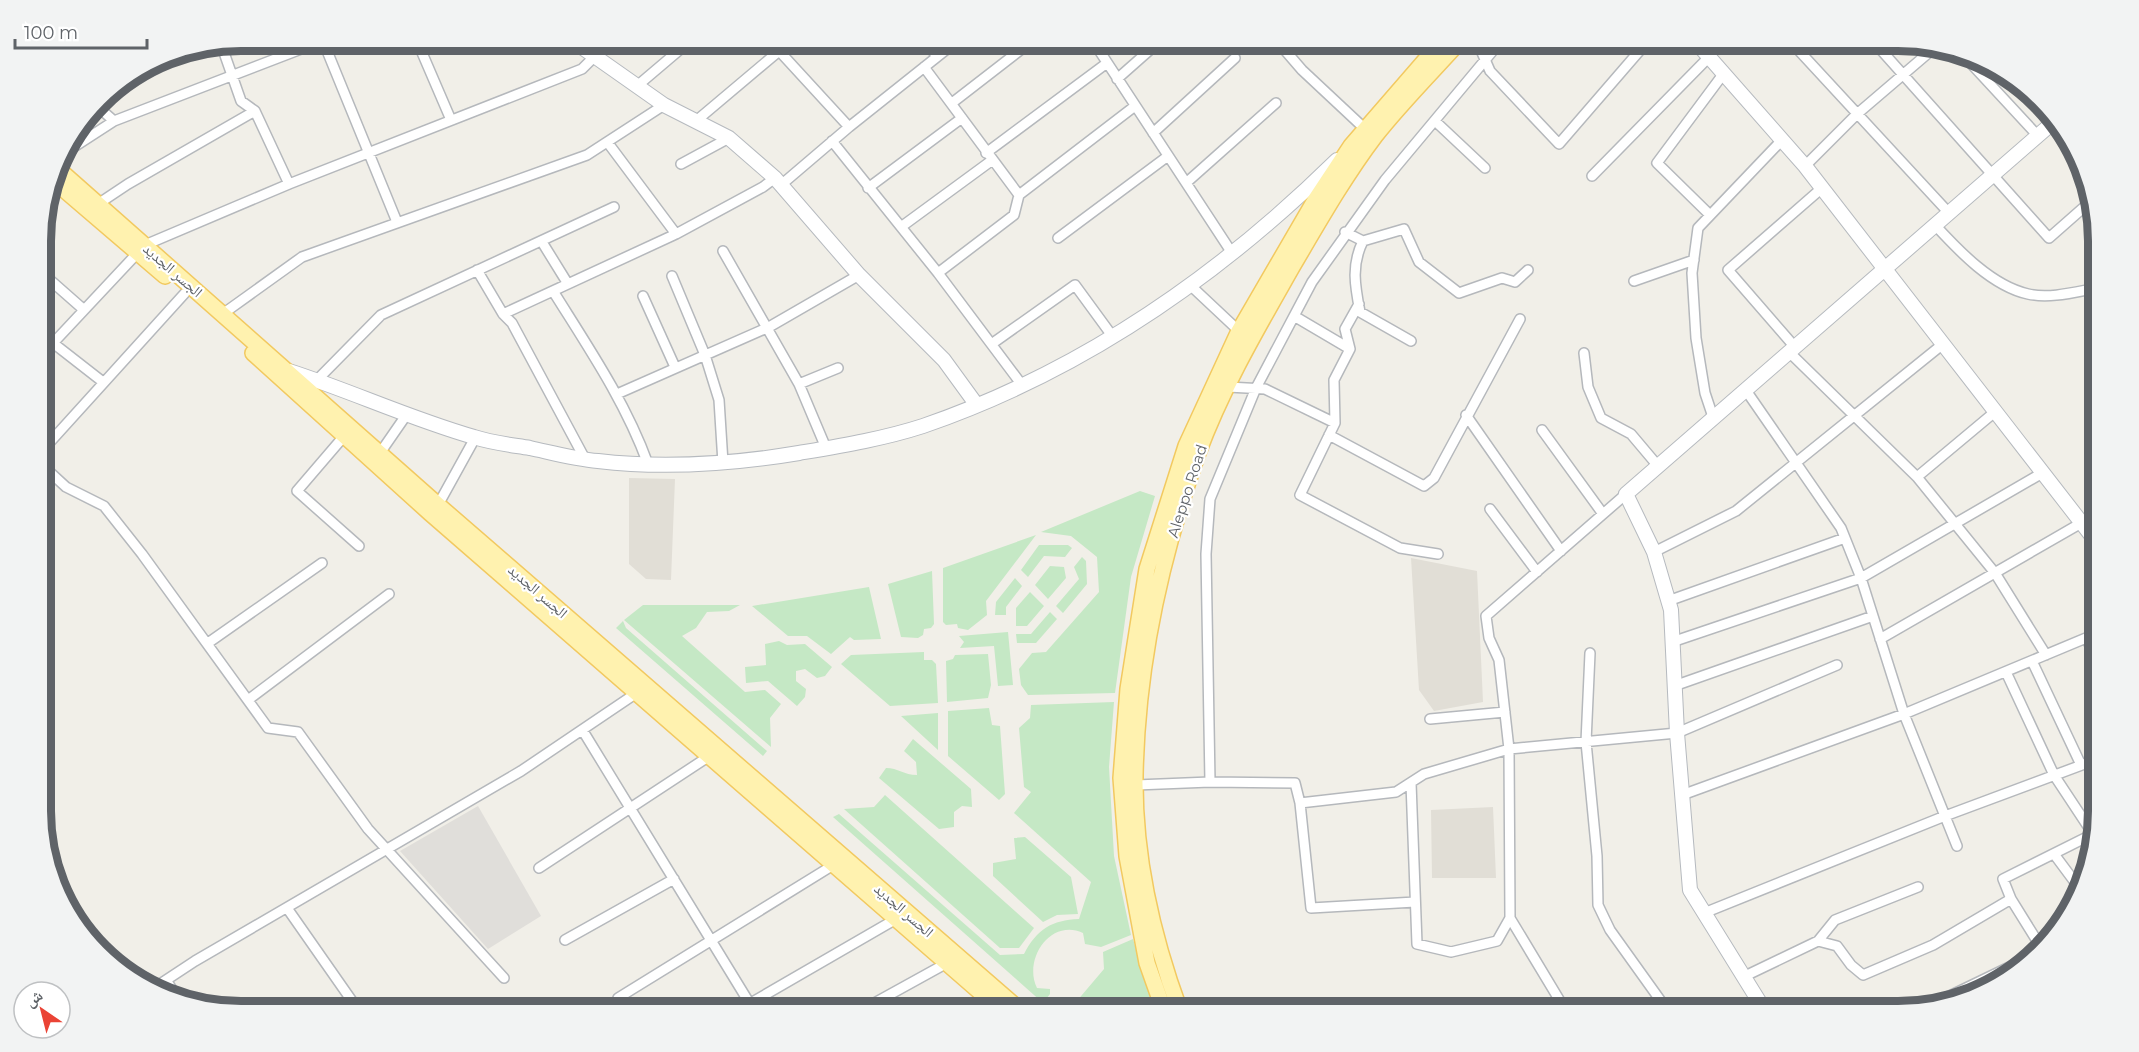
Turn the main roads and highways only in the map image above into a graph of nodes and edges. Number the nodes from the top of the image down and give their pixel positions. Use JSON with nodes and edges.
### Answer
{"nodes":[{"id":1,"x":1432,"y":51,"type":"edge"},
{"id":2,"x":1450,"y":51,"type":"edge"},
{"id":3,"x":63,"y":173,"type":"edge"},
{"id":4,"x":59,"y":185,"type":"edge"},
{"id":5,"x":141,"y":248,"type":"junction"},
{"id":6,"x":991,"y":1001,"type":"edge"},
{"id":7,"x":1009,"y":1001,"type":"edge"},
{"id":8,"x":1161,"y":1001,"type":"edge"},
{"id":9,"x":1176,"y":1001,"type":"edge"}],
"edges":[{"from":1,"to":8,"type":"main road","name":"Aleppo Road"},
{"from":2,"to":9,"type":"main road","name":"Aleppo Road"},
{"from":3,"to":5,"type":"main road","name":"الجسر الجديد"},
{"from":4,"to":5,"type":"main road","name":"الجسر الجديد"},
{"from":5,"to":6,"type":"main road","name":"الجسر الجديد"},
{"from":5,"to":7,"type":"main road","name":"الجسر الجديد"}]}
